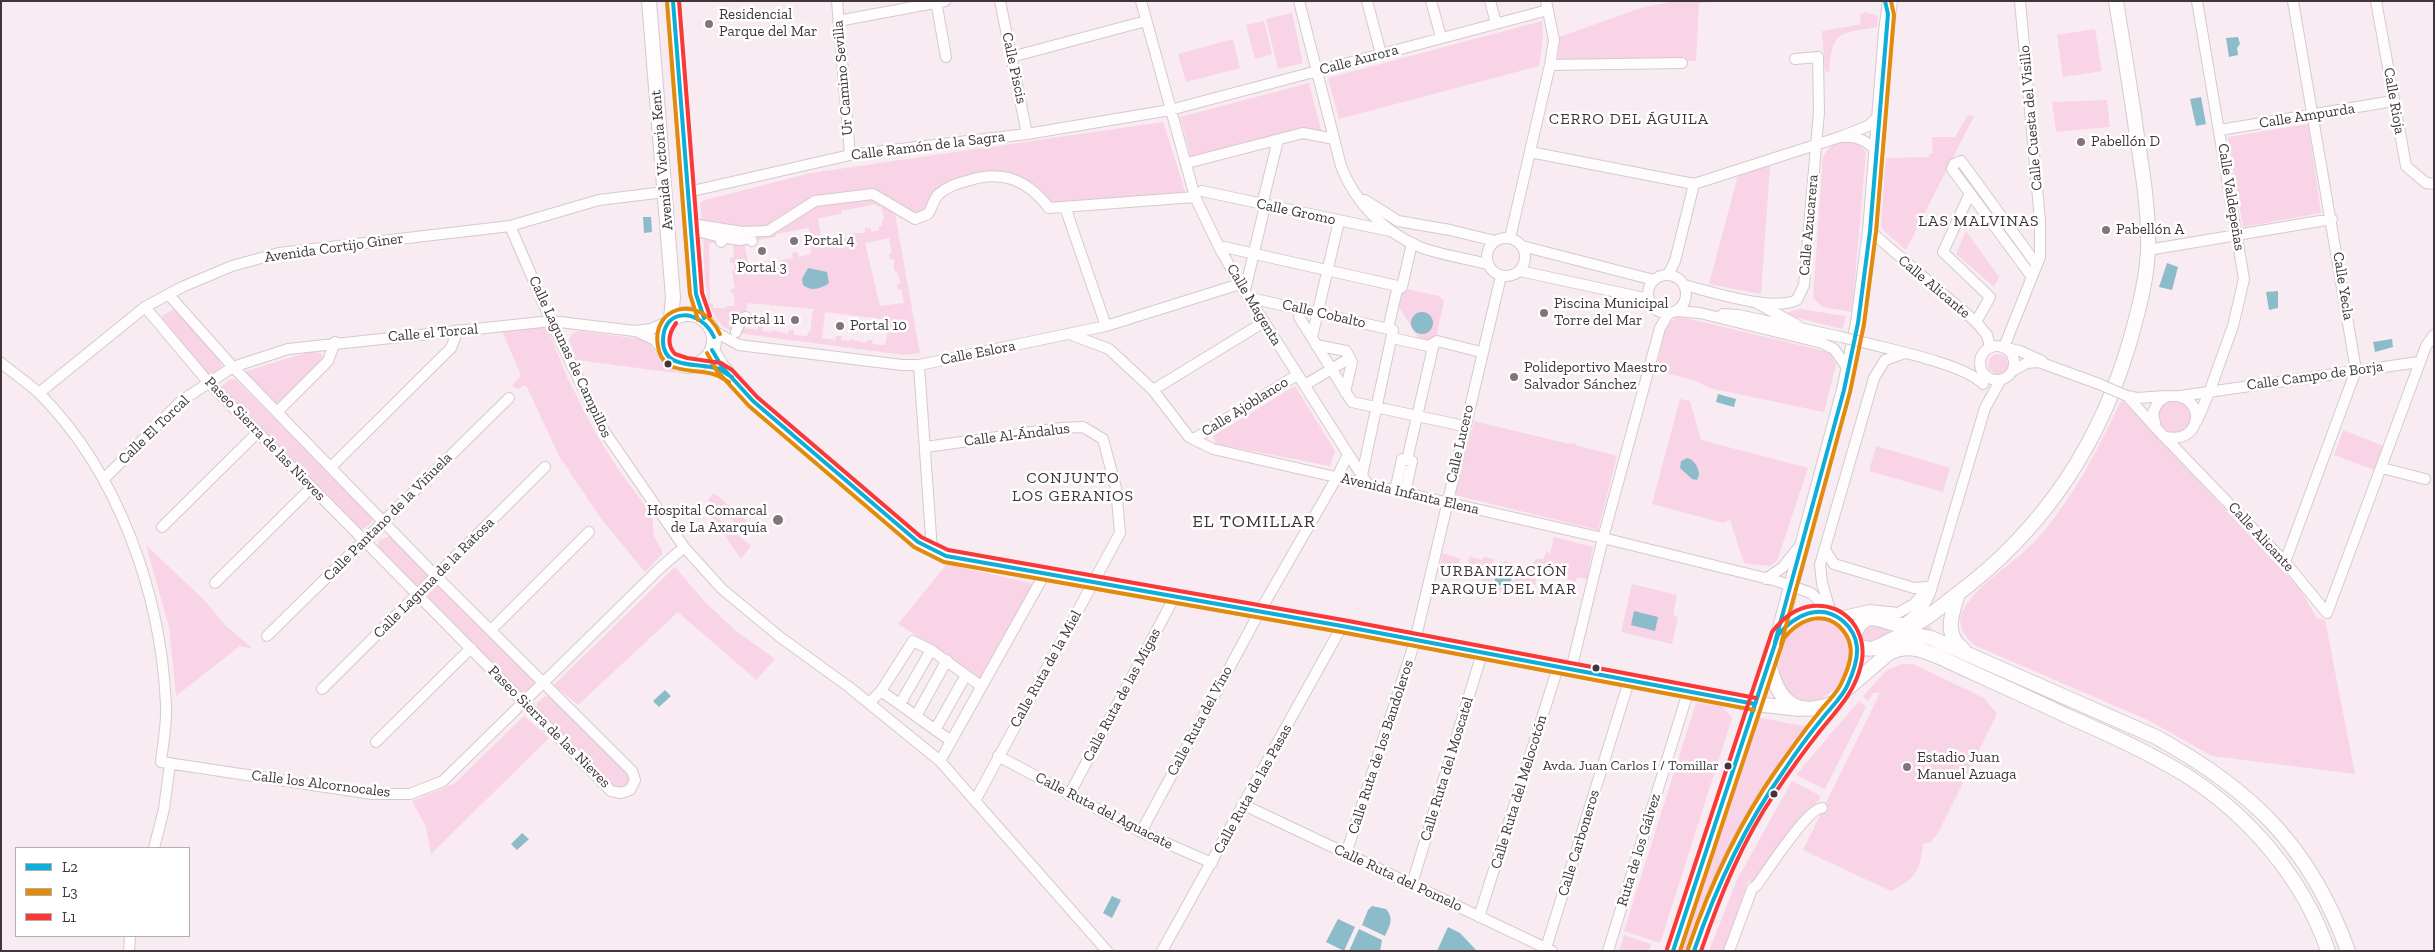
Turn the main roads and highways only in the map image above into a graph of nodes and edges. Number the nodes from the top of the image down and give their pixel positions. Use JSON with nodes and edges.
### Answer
{"nodes":[{"id":1,"x":649,"y":1,"type":"edge"},
{"id":2,"x":673,"y":1,"type":"edge"},
{"id":3,"x":2116,"y":1,"type":"edge"},
{"id":4,"x":1888,"y":5,"type":"edge"},
{"id":5,"x":704,"y":318,"type":"junction"},
{"id":6,"x":670,"y":320,"type":"junction"},
{"id":7,"x":712,"y":350,"type":"junction"},
{"id":8,"x":698,"y":365,"type":"junction"},
{"id":9,"x":732,"y":377,"type":"junction"},
{"id":10,"x":1958,"y":594,"type":"junction"},
{"id":11,"x":1778,"y":635,"type":"junction"},
{"id":12,"x":1855,"y":640,"type":"junction"},
{"id":13,"x":1974,"y":657,"type":"junction"},
{"id":14,"x":1769,"y":661,"type":"junction"},
{"id":15,"x":1847,"y":688,"type":"junction"},
{"id":16,"x":1755,"y":704,"type":"junction"},
{"id":17,"x":1834,"y":704,"type":"junction"},
{"id":18,"x":1800,"y":709,"type":"junction"},
{"id":19,"x":1673,"y":951,"type":"edge"},
{"id":20,"x":1694,"y":951,"type":"edge"},
{"id":21,"x":2328,"y":951,"type":"edge"},
{"id":22,"x":2348,"y":951,"type":"edge"}],
"edges":[{"from":1,"to":6,"type":"main road","name":"Avenida Victoria Kent"},
{"from":2,"to":5,"type":"main road","name":"Avenida Victoria Kent"},
{"from":3,"to":10,"type":"main road"},
{"from":4,"to":11,"type":"main road"},
{"from":5,"to":6,"type":"main road"},
{"from":5,"to":7,"type":"main road"},
{"from":6,"to":8,"type":"main road"},
{"from":7,"to":8,"type":"main road"},
{"from":7,"to":9,"type":"main road"},
{"from":8,"to":9,"type":"main road"},
{"from":9,"to":16,"type":"main road"},
{"from":10,"to":12,"type":"main road"},
{"from":10,"to":13,"type":"main road"},
{"from":11,"to":12,"type":"main road"},
{"from":11,"to":14,"type":"main road"},
{"from":12,"to":13,"type":"main road"},
{"from":12,"to":15,"type":"main road"},
{"from":13,"to":22,"type":"main road"},
{"from":14,"to":16,"type":"main road"},
{"from":14,"to":18,"type":"main road"},
{"from":15,"to":17,"type":"main road"},
{"from":15,"to":21,"type":"main road"},
{"from":16,"to":18,"type":"main road"},
{"from":16,"to":19,"type":"main road"},
{"from":17,"to":18,"type":"main road"},
{"from":17,"to":20,"type":"main road"}]}
